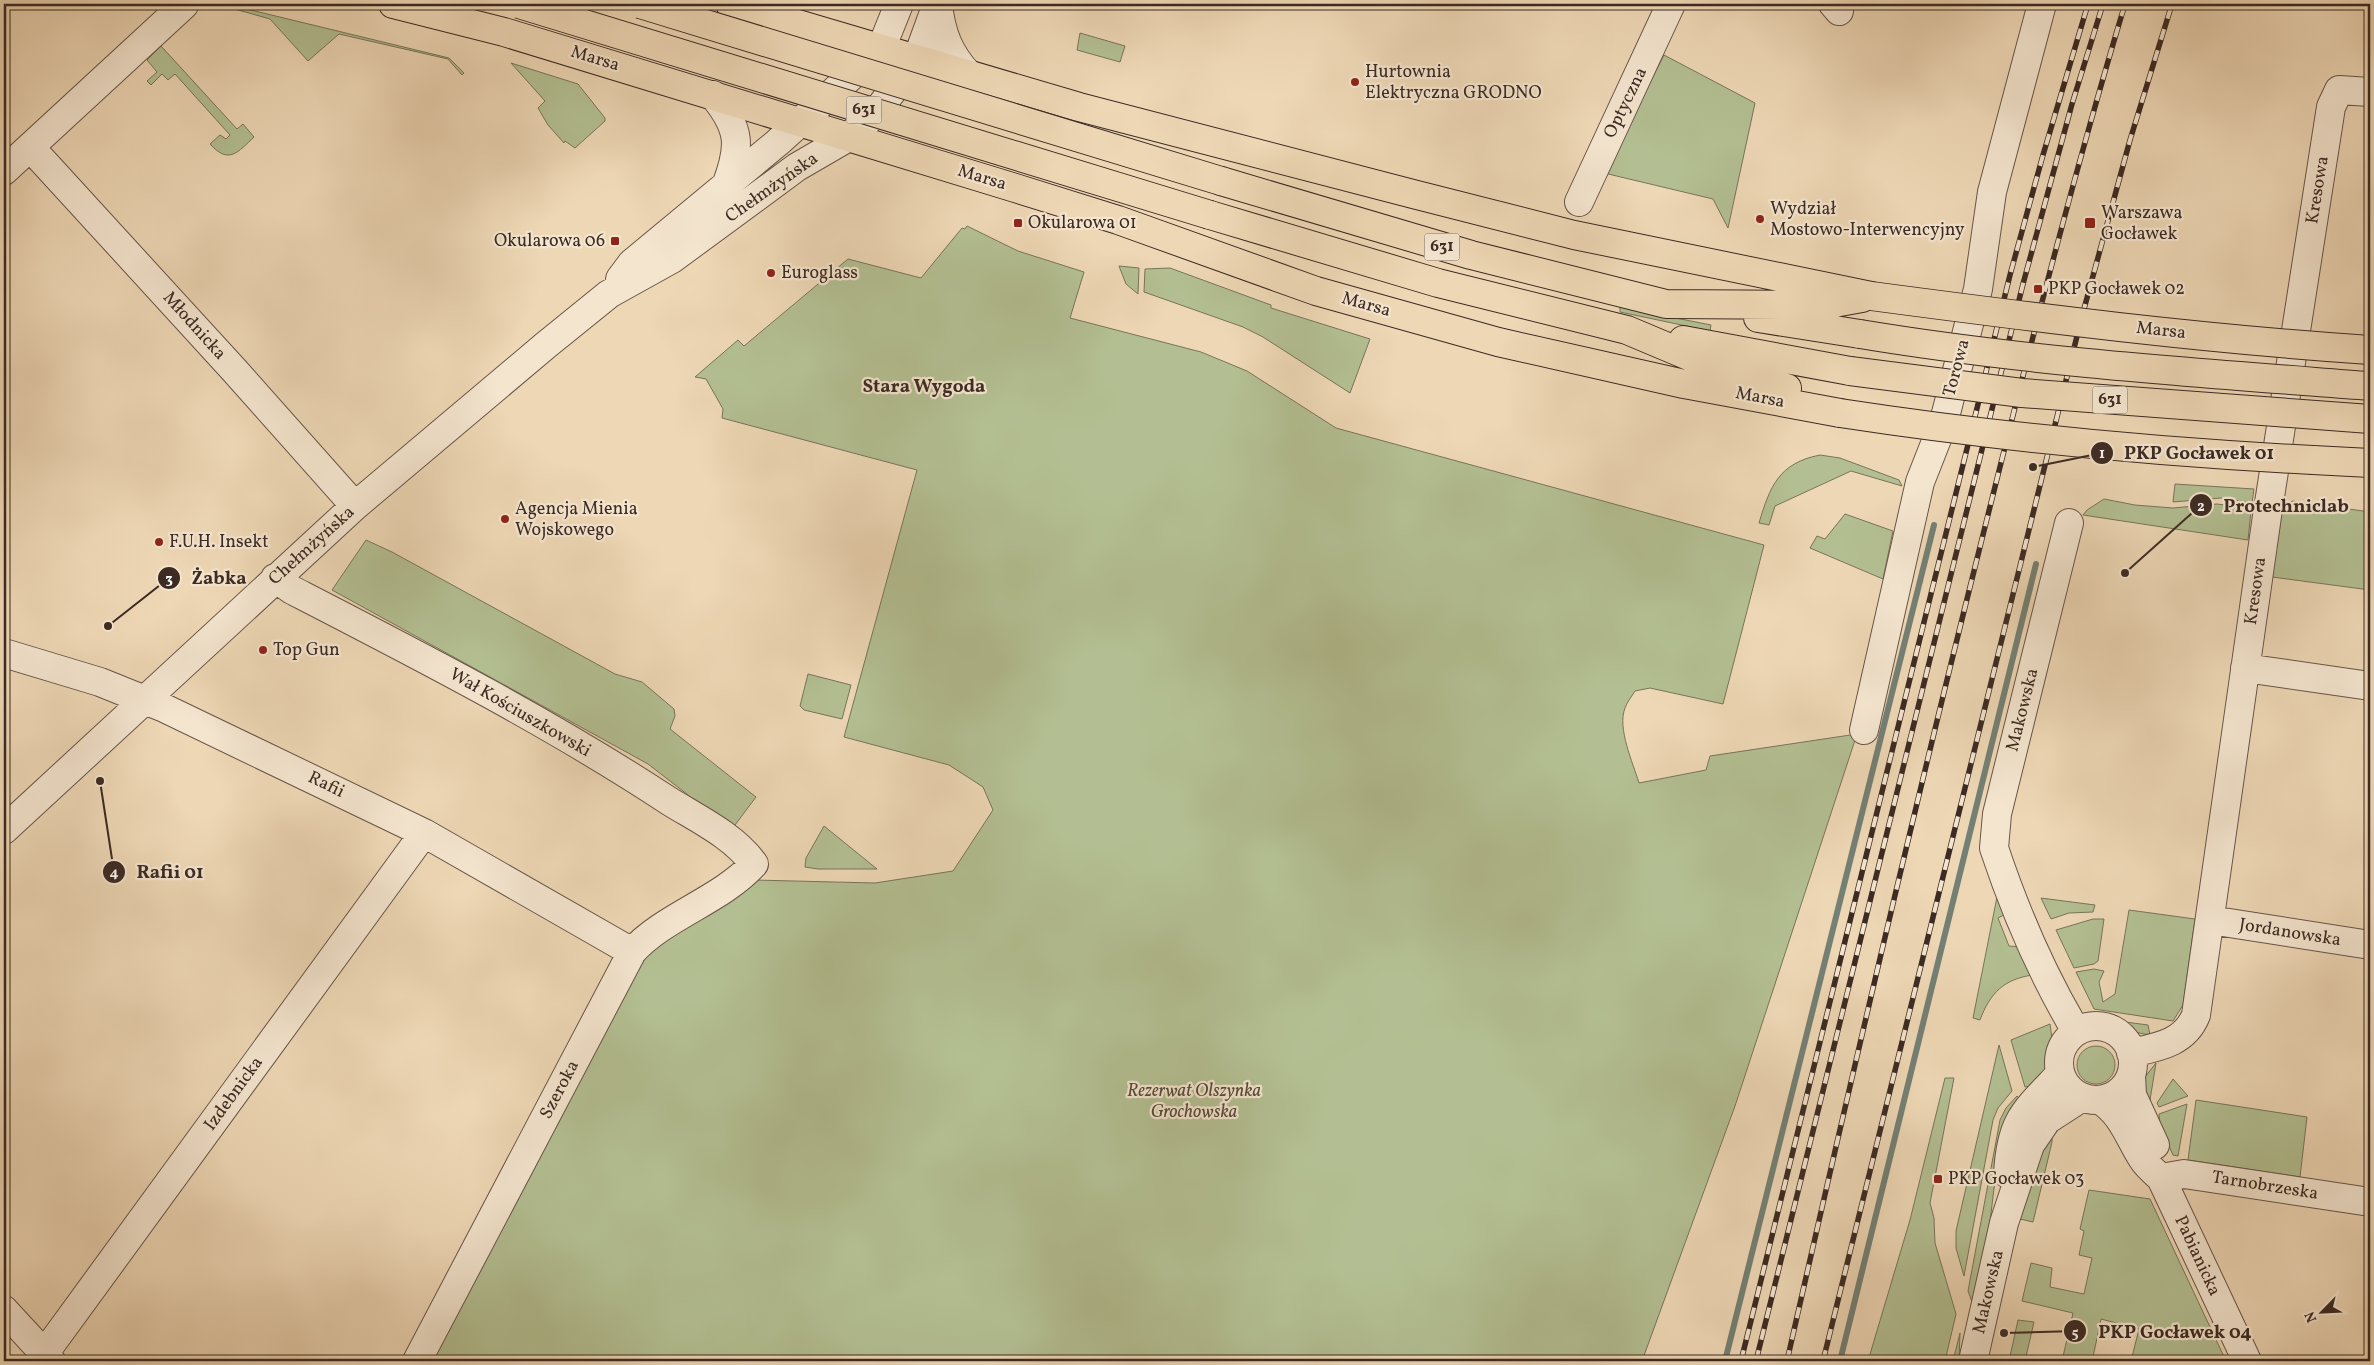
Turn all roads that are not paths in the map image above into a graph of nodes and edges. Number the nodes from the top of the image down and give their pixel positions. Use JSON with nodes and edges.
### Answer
{"nodes":[{"id":1,"x":394,"y":4,"type":"edge"},
{"id":2,"x":519,"y":4,"type":"edge"},
{"id":3,"x":640,"y":4,"type":"edge"},
{"id":4,"x":730,"y":4,"type":"edge"},
{"id":5,"x":899,"y":4,"type":"edge"},
{"id":6,"x":938,"y":4,"type":"edge"},
{"id":7,"x":1672,"y":4,"type":"edge"},
{"id":8,"x":2042,"y":4,"type":"edge"},
{"id":9,"x":184,"y":5,"type":"dead end"},
{"id":10,"x":881,"y":49,"type":"junction"},
{"id":11,"x":917,"y":59,"type":"junction"},
{"id":12,"x":969,"y":75,"type":"junction"},
{"id":13,"x":2370,"y":92,"type":"edge"},
{"id":14,"x":713,"y":95,"type":"junction"},
{"id":15,"x":800,"y":122,"type":"junction"},
{"id":16,"x":847,"y":138,"type":"junction"},
{"id":17,"x":30,"y":147,"type":"junction"},
{"id":18,"x":4,"y":171,"type":"edge"},
{"id":19,"x":726,"y":186,"type":"junction"},
{"id":20,"x":1579,"y":202,"type":"dead end"},
{"id":21,"x":609,"y":294,"type":"junction"},
{"id":22,"x":1871,"y":296,"type":"junction"},
{"id":23,"x":1666,"y":304,"type":"junction"},
{"id":24,"x":1627,"y":330,"type":"junction"},
{"id":25,"x":2370,"y":350,"type":"edge"},
{"id":26,"x":2370,"y":386,"type":"edge"},
{"id":27,"x":1840,"y":413,"type":"junction"},
{"id":28,"x":2370,"y":420,"type":"edge"},
{"id":29,"x":2370,"y":463,"type":"edge"},
{"id":30,"x":355,"y":506,"type":"junction"},
{"id":31,"x":2069,"y":523,"type":"dead end"},
{"id":32,"x":276,"y":578,"type":"junction"},
{"id":33,"x":4,"y":653,"type":"edge"},
{"id":34,"x":2245,"y":668,"type":"junction"},
{"id":35,"x":2370,"y":686,"type":"edge"},
{"id":36,"x":144,"y":699,"type":"junction"},
{"id":37,"x":1864,"y":730,"type":"dead end"},
{"id":38,"x":4,"y":830,"type":"edge"},
{"id":39,"x":424,"y":833,"type":"junction"},
{"id":40,"x":754,"y":864,"type":"joint"},
{"id":41,"x":2210,"y":920,"type":"junction"},
{"id":42,"x":2370,"y":945,"type":"edge"},
{"id":43,"x":632,"y":952,"type":"junction"},
{"id":44,"x":2076,"y":1031,"type":"junction"},
{"id":45,"x":2131,"y":1064,"type":"junction"},
{"id":46,"x":2060,"y":1074,"type":"junction"},
{"id":47,"x":2091,"y":1099,"type":"junction"},
{"id":48,"x":2161,"y":1178,"type":"junction"},
{"id":49,"x":2370,"y":1202,"type":"edge"},
{"id":50,"x":2004,"y":1223,"type":"junction"},
{"id":51,"x":4,"y":1310,"type":"edge"},
{"id":52,"x":48,"y":1358,"type":"edge"},
{"id":53,"x":417,"y":1361,"type":"edge"},
{"id":54,"x":1973,"y":1361,"type":"edge"},
{"id":55,"x":2247,"y":1361,"type":"edge"}],
"edges":[{"from":1,"to":14,"type":"main road","name":"Marsa"},
{"from":2,"to":24,"type":"main road","number":"631","bridge":true},
{"from":3,"to":23,"type":"main road","number":"631","bridge":true},
{"from":4,"to":10,"type":"main road","name":"Marsa"},
{"from":5,"to":10,"type":"street"},
{"from":6,"to":11,"type":"street","name":"Chełmżyńska"},
{"from":6,"to":12,"type":"street"},
{"from":7,"to":20,"type":"street","name":"Optyczna"},
{"from":8,"to":37,"type":"street","name":"Torowa"},
{"from":9,"to":17,"type":"street"},
{"from":10,"to":11,"type":"main road","name":"Marsa"},
{"from":10,"to":15,"type":"street","name":"Chełmżyńska"},
{"from":11,"to":12,"type":"main road","name":"Marsa"},
{"from":11,"to":16,"type":"street","name":"Chełmżyńska"},
{"from":12,"to":22,"type":"main road","name":"Marsa"},
{"from":13,"to":34,"type":"street","name":"Kresowa"},
{"from":14,"to":15,"type":"main road","name":"Marsa"},
{"from":14,"to":19,"type":"street"},
{"from":15,"to":16,"type":"main road","name":"Marsa"},
{"from":15,"to":19,"type":"street","name":"Chełmżyńska"},
{"from":16,"to":21,"type":"street","name":"Chełmżyńska"},
{"from":16,"to":27,"type":"main road","name":"Marsa"},
{"from":17,"to":18,"type":"street"},
{"from":17,"to":30,"type":"street","name":"Młodnicka"},
{"from":19,"to":21,"type":"street","name":"Chełmżyńska"},
{"from":21,"to":30,"type":"street","name":"Chełmżyńska"},
{"from":22,"to":23,"type":"main road"},
{"from":22,"to":25,"type":"main road","name":"Marsa","bridge":true},
{"from":23,"to":26,"type":"main road","number":"631","bridge":true},
{"from":24,"to":27,"type":"main road"},
{"from":24,"to":28,"type":"main road","number":"631","bridge":true},
{"from":27,"to":29,"type":"main road","name":"Marsa","bridge":true},
{"from":30,"to":32,"type":"street","name":"Chełmżyńska"},
{"from":31,"to":44,"type":"street","name":"Makowska"},
{"from":32,"to":36,"type":"street","name":"Chełmżyńska"},
{"from":32,"to":40,"type":"street","name":"Wał Kościuszkowski"},
{"from":33,"to":36,"type":"street","name":"Rafii"},
{"from":34,"to":35,"type":"street"},
{"from":34,"to":41,"type":"street","name":"Kresowa"},
{"from":36,"to":38,"type":"street","name":"Chełmżyńska"},
{"from":36,"to":39,"type":"street","name":"Rafii"},
{"from":39,"to":43,"type":"street","name":"Rafii"},
{"from":39,"to":52,"type":"street","name":"Izdebnicka"},
{"from":40,"to":43,"type":"street","name":"Szeroka"},
{"from":41,"to":42,"type":"street","name":"Jordanowska"},
{"from":41,"to":45,"type":"street","name":"Kresowa"},
{"from":43,"to":53,"type":"street","name":"Szeroka"},
{"from":44,"to":45,"type":"street"},
{"from":44,"to":46,"type":"street"},
{"from":45,"to":47,"type":"street"},
{"from":45,"to":48,"type":"street","name":"Pabianicka"},
{"from":46,"to":47,"type":"street"},
{"from":46,"to":50,"type":"street","name":"Makowska"},
{"from":47,"to":48,"type":"street","name":"Pabianicka"},
{"from":47,"to":50,"type":"street","name":"Makowska"},
{"from":48,"to":49,"type":"street","name":"Tarnobrzeska"},
{"from":48,"to":55,"type":"street","name":"Pabianicka"},
{"from":50,"to":54,"type":"street","name":"Makowska"},
{"from":51,"to":52,"type":"street"}]}
